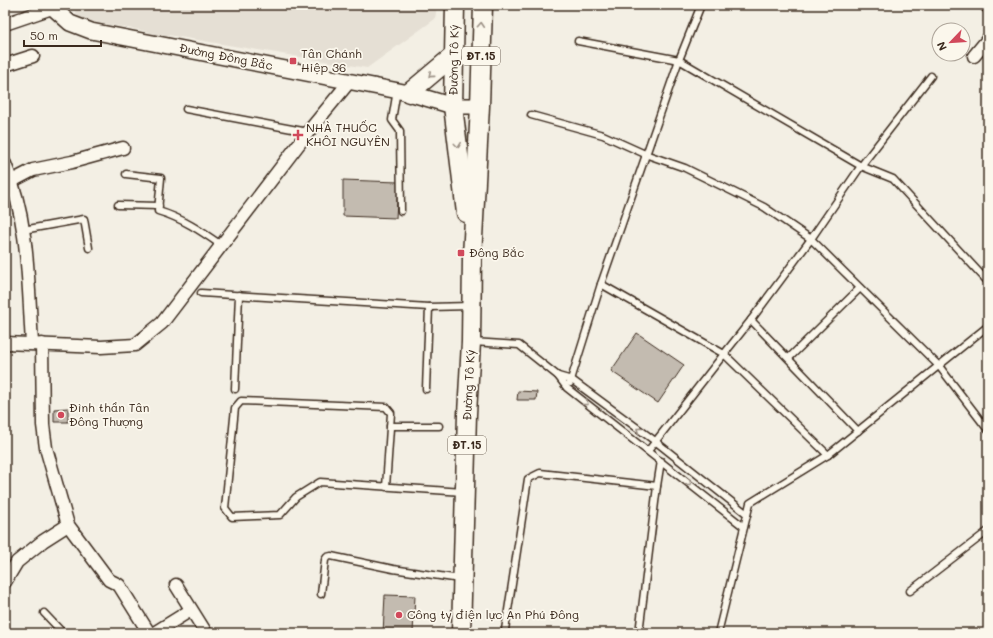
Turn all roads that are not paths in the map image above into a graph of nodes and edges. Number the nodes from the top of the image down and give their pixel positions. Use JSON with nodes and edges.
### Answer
{"nodes":[{"id":1,"x":455,"y":5,"type":"edge"},
{"id":2,"x":483,"y":5,"type":"edge"},
{"id":3,"x":701,"y":5,"type":"edge"},
{"id":4,"x":986,"y":5,"type":"edge"},
{"id":5,"x":51,"y":7,"type":"edge"},
{"id":6,"x":988,"y":7,"type":"edge"},
{"id":7,"x":5,"y":24,"type":"edge"},
{"id":8,"x":988,"y":39,"type":"edge"},
{"id":9,"x":578,"y":41,"type":"dead end"},
{"id":10,"x":33,"y":56,"type":"dead end"},
{"id":11,"x":453,"y":56,"type":"junction"},
{"id":12,"x":974,"y":56,"type":"dead end"},
{"id":13,"x":680,"y":60,"type":"junction"},
{"id":14,"x":5,"y":65,"type":"edge"},
{"id":15,"x":931,"y":76,"type":"dead end"},
{"id":16,"x":350,"y":81,"type":"junction"},
{"id":17,"x":403,"y":92,"type":"junction"},
{"id":18,"x":453,"y":106,"type":"junction"},
{"id":19,"x":480,"y":106,"type":"junction"},
{"id":20,"x":186,"y":109,"type":"dead end"},
{"id":21,"x":531,"y":115,"type":"dead end"},
{"id":22,"x":308,"y":132,"type":"junction"},
{"id":23,"x":124,"y":148,"type":"dead end"},
{"id":24,"x":645,"y":154,"type":"junction"},
{"id":25,"x":5,"y":164,"type":"edge"},
{"id":26,"x":861,"y":166,"type":"junction"},
{"id":27,"x":126,"y":174,"type":"dead end"},
{"id":28,"x":10,"y":185,"type":"edge"},
{"id":29,"x":118,"y":205,"type":"dead end"},
{"id":30,"x":158,"y":206,"type":"junction"},
{"id":31,"x":402,"y":211,"type":"dead end"},
{"id":32,"x":22,"y":230,"type":"junction"},
{"id":33,"x":811,"y":239,"type":"junction"},
{"id":34,"x":221,"y":245,"type":"junction"},
{"id":35,"x":89,"y":248,"type":"dead end"},
{"id":36,"x":472,"y":257,"type":"junction"},
{"id":37,"x":988,"y":282,"type":"edge"},
{"id":38,"x":601,"y":284,"type":"junction"},
{"id":39,"x":860,"y":288,"type":"junction"},
{"id":40,"x":200,"y":293,"type":"dead end"},
{"id":41,"x":239,"y":295,"type":"junction"},
{"id":42,"x":472,"y":306,"type":"junction"},
{"id":43,"x":429,"y":307,"type":"junction"},
{"id":44,"x":751,"y":320,"type":"junction"},
{"id":45,"x":988,"y":326,"type":"edge"},
{"id":46,"x":472,"y":342,"type":"junction"},
{"id":47,"x":5,"y":343,"type":"edge"},
{"id":48,"x":37,"y":344,"type":"junction"},
{"id":49,"x":724,"y":354,"type":"junction"},
{"id":50,"x":789,"y":358,"type":"junction"},
{"id":51,"x":939,"y":366,"type":"junction"},
{"id":52,"x":558,"y":376,"type":"junction"},
{"id":53,"x":572,"y":380,"type":"junction"},
{"id":54,"x":566,"y":388,"type":"junction"},
{"id":55,"x":235,"y":389,"type":"dead end"},
{"id":56,"x":426,"y":389,"type":"dead end"},
{"id":57,"x":390,"y":426,"type":"junction"},
{"id":58,"x":439,"y":426,"type":"dead end"},
{"id":59,"x":988,"y":430,"type":"edge"},
{"id":60,"x":858,"y":431,"type":"junction"},
{"id":61,"x":655,"y":441,"type":"junction"},
{"id":62,"x":648,"y":451,"type":"junction"},
{"id":63,"x":828,"y":455,"type":"junction"},
{"id":64,"x":661,"y":461,"type":"junction"},
{"id":65,"x":657,"y":486,"type":"junction"},
{"id":66,"x":386,"y":488,"type":"junction"},
{"id":67,"x":466,"y":492,"type":"junction"},
{"id":68,"x":747,"y":514,"type":"junction"},
{"id":69,"x":68,"y":525,"type":"junction"},
{"id":70,"x":744,"y":527,"type":"junction"},
{"id":71,"x":988,"y":531,"type":"edge"},
{"id":72,"x":464,"y":579,"type":"junction"},
{"id":73,"x":5,"y":582,"type":"edge"},
{"id":74,"x":176,"y":585,"type":"dead end"},
{"id":75,"x":910,"y":591,"type":"dead end"},
{"id":76,"x":321,"y":594,"type":"dead end"},
{"id":77,"x":191,"y":610,"type":"junction"},
{"id":78,"x":44,"y":613,"type":"dead end"},
{"id":79,"x":63,"y":633,"type":"edge"},
{"id":80,"x":149,"y":633,"type":"edge"},
{"id":81,"x":154,"y":633,"type":"edge"},
{"id":82,"x":206,"y":633,"type":"edge"},
{"id":83,"x":461,"y":633,"type":"edge"},
{"id":84,"x":506,"y":633,"type":"edge"},
{"id":85,"x":639,"y":633,"type":"edge"},
{"id":86,"x":718,"y":633,"type":"edge"}],
"edges":[{"from":1,"to":11,"type":"main road","name":"Đường Tô Ký","number":"ĐT.15"},
{"from":19,"to":2,"type":"main road","name":"Đường Tô Ký","number":"ĐT.15","one_way":true},
{"from":3,"to":13,"type":"lane"},
{"from":4,"to":6,"type":"street"},
{"from":5,"to":7,"type":"street"},
{"from":5,"to":16,"type":"street","name":"Đường Đông Bắc"},
{"from":8,"to":12,"type":"street"},
{"from":9,"to":13,"type":"lane"},
{"from":10,"to":14,"type":"street"},
{"from":11,"to":17,"type":"main road","one_way":true},
{"from":11,"to":18,"type":"main road","name":"Đường Tô Ký","number":"ĐT.15"},
{"from":13,"to":24,"type":"lane"},
{"from":13,"to":26,"type":"lane"},
{"from":15,"to":26,"type":"lane"},
{"from":16,"to":17,"type":"street","name":"Đường Đông Bắc"},
{"from":16,"to":22,"type":"street"},
{"from":17,"to":18,"type":"street","name":"Đường Đông Bắc"},
{"from":17,"to":31,"type":"lane"},
{"from":18,"to":19,"type":"street","name":"Đường Đông Bắc"},
{"from":18,"to":36,"type":"main road","name":"Đường Tô Ký","number":"ĐT.15","one_way":true},
{"from":19,"to":36,"type":"main road","name":"Đường Tô Ký","number":"ĐT.15"},
{"from":20,"to":22,"type":"lane"},
{"from":21,"to":24,"type":"lane"},
{"from":22,"to":34,"type":"street"},
{"from":23,"to":28,"type":"street"},
{"from":24,"to":33,"type":"lane"},
{"from":24,"to":38,"type":"lane"},
{"from":25,"to":28,"type":"street"},
{"from":26,"to":33,"type":"lane"},
{"from":26,"to":37,"type":"lane"},
{"from":27,"to":30,"type":"lane"},
{"from":28,"to":32,"type":"street"},
{"from":29,"to":30,"type":"lane"},
{"from":30,"to":34,"type":"lane"},
{"from":32,"to":35,"type":"lane"},
{"from":32,"to":48,"type":"street"},
{"from":33,"to":39,"type":"lane"},
{"from":33,"to":44,"type":"lane"},
{"from":34,"to":48,"type":"street"},
{"from":36,"to":42,"type":"main road","name":"Đường Tô Ký","number":"ĐT.15"},
{"from":38,"to":49,"type":"lane"},
{"from":38,"to":53,"type":"lane"},
{"from":39,"to":50,"type":"lane"},
{"from":39,"to":51,"type":"lane"},
{"from":40,"to":41,"type":"lane"},
{"from":41,"to":43,"type":"lane"},
{"from":41,"to":55,"type":"lane"},
{"from":42,"to":43,"type":"lane"},
{"from":42,"to":46,"type":"main road","name":"Đường Tô Ký","number":"ĐT.15"},
{"from":43,"to":56,"type":"lane"},
{"from":44,"to":49,"type":"lane"},
{"from":44,"to":50,"type":"lane"},
{"from":45,"to":51,"type":"lane"},
{"from":46,"to":52,"type":"lane"},
{"from":46,"to":67,"type":"main road","name":"Đường Tô Ký","number":"ĐT.15"},
{"from":47,"to":48,"type":"street"},
{"from":48,"to":69,"type":"street"},
{"from":49,"to":61,"type":"lane"},
{"from":49,"to":63,"type":"lane"},
{"from":50,"to":60,"type":"lane"},
{"from":51,"to":59,"type":"lane"},
{"from":51,"to":60,"type":"lane"},
{"from":52,"to":53,"type":"lane"},
{"from":52,"to":54,"type":"lane"},
{"from":53,"to":54,"type":"lane"},
{"from":61,"to":53,"type":"lane","one_way":true},
{"from":54,"to":62,"type":"lane","one_way":true},
{"from":57,"to":58,"type":"lane"},
{"from":57,"to":66,"type":"lane"},
{"from":57,"to":66,"type":"lane"},
{"from":60,"to":63,"type":"lane"},
{"from":61,"to":62,"type":"lane"},
{"from":61,"to":68,"type":"lane"},
{"from":62,"to":64,"type":"lane"},
{"from":63,"to":68,"type":"lane"},
{"from":64,"to":65,"type":"lane"},
{"from":64,"to":70,"type":"lane","one_way":true},
{"from":65,"to":84,"type":"lane"},
{"from":65,"to":85,"type":"lane"},
{"from":66,"to":67,"type":"lane"},
{"from":67,"to":72,"type":"main road","name":"Đường Tô Ký","number":"ĐT.15"},
{"from":68,"to":70,"type":"lane"},
{"from":69,"to":73,"type":"street"},
{"from":69,"to":80,"type":"street"},
{"from":70,"to":86,"type":"lane"},
{"from":71,"to":75,"type":"lane"},
{"from":72,"to":76,"type":"lane"},
{"from":72,"to":83,"type":"main road","name":"Đường Tô Ký","number":"ĐT.15"},
{"from":74,"to":77,"type":"street"},
{"from":77,"to":81,"type":"street"},
{"from":77,"to":82,"type":"street"},
{"from":78,"to":79,"type":"lane"}]}
